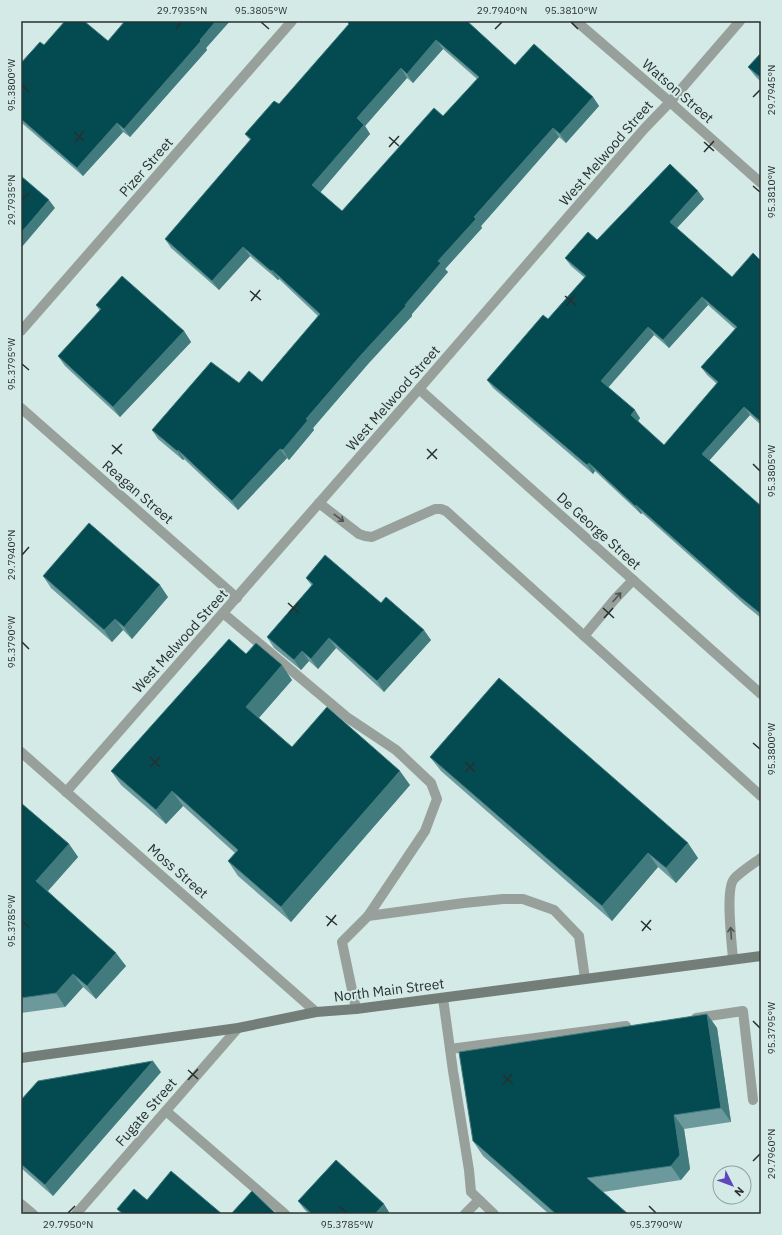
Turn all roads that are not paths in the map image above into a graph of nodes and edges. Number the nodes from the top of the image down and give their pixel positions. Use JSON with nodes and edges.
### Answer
{"nodes":[{"id":1,"x":292,"y":21,"type":"edge"},
{"id":2,"x":576,"y":21,"type":"edge"},
{"id":3,"x":740,"y":21,"type":"edge"},
{"id":4,"x":670,"y":102,"type":"junction"},
{"id":5,"x":761,"y":183,"type":"edge"},
{"id":6,"x":21,"y":331,"type":"edge"},
{"id":7,"x":419,"y":389,"type":"junction"},
{"id":8,"x":21,"y":408,"type":"edge"},
{"id":9,"x":320,"y":503,"type":"junction"},
{"id":10,"x":633,"y":580,"type":"junction"},
{"id":11,"x":237,"y":598,"type":"junction"},
{"id":12,"x":223,"y":613,"type":"junction"},
{"id":13,"x":584,"y":636,"type":"junction"},
{"id":14,"x":761,"y":694,"type":"edge"},
{"id":15,"x":21,"y":752,"type":"edge"},
{"id":16,"x":66,"y":792,"type":"junction"},
{"id":17,"x":761,"y":796,"type":"edge"},
{"id":18,"x":761,"y":858,"type":"edge"},
{"id":19,"x":368,"y":916,"type":"junction"},
{"id":20,"x":761,"y":956,"type":"edge"},
{"id":21,"x":733,"y":960,"type":"junction"},
{"id":22,"x":585,"y":979,"type":"junction"},
{"id":23,"x":442,"y":998,"type":"junction"},
{"id":24,"x":356,"y":1009,"type":"junction"},
{"id":25,"x":316,"y":1012,"type":"junction"},
{"id":26,"x":689,"y":1018,"type":"edge"},
{"id":27,"x":635,"y":1025,"type":"edge"},
{"id":28,"x":238,"y":1028,"type":"junction"},
{"id":29,"x":450,"y":1049,"type":"junction"},
{"id":30,"x":21,"y":1058,"type":"edge"},
{"id":31,"x":753,"y":1100,"type":"dead end"},
{"id":32,"x":166,"y":1111,"type":"junction"},
{"id":33,"x":479,"y":1200,"type":"junction"},
{"id":34,"x":21,"y":1204,"type":"edge"},
{"id":35,"x":33,"y":1214,"type":"edge"},
{"id":36,"x":76,"y":1214,"type":"edge"},
{"id":37,"x":285,"y":1214,"type":"edge"},
{"id":38,"x":465,"y":1214,"type":"edge"},
{"id":39,"x":494,"y":1214,"type":"edge"}],
"edges":[{"from":1,"to":6,"type":"street","name":"Pizer Street"},
{"from":2,"to":4,"type":"street","name":"Watson Street"},
{"from":3,"to":4,"type":"street","name":"West Melwood Street"},
{"from":4,"to":5,"type":"street","name":"Watson Street"},
{"from":4,"to":7,"type":"street","name":"West Melwood Street"},
{"from":7,"to":9,"type":"street","name":"West Melwood Street"},
{"from":7,"to":10,"type":"street","name":"De George Street"},
{"from":8,"to":11,"type":"street","name":"Reagan Street"},
{"from":9,"to":11,"type":"street","name":"West Melwood Street"},
{"from":9,"to":13,"type":"street","one_way":true},
{"from":13,"to":10,"type":"street","one_way":true},
{"from":10,"to":14,"type":"street","name":"De George Street"},
{"from":11,"to":12,"type":"street","name":"West Melwood Street"},
{"from":12,"to":16,"type":"street","name":"West Melwood Street"},
{"from":12,"to":19,"type":"street"},
{"from":13,"to":17,"type":"street"},
{"from":15,"to":16,"type":"street","name":"Moss Street"},
{"from":16,"to":25,"type":"street","name":"Moss Street"},
{"from":21,"to":18,"type":"street","one_way":true},
{"from":19,"to":22,"type":"street"},
{"from":19,"to":24,"type":"street"},
{"from":20,"to":21,"type":"main road","name":"North Main Street"},
{"from":21,"to":22,"type":"main road","name":"North Main Street"},
{"from":22,"to":23,"type":"main road","name":"North Main Street"},
{"from":23,"to":24,"type":"main road","name":"North Main Street"},
{"from":23,"to":29,"type":"street"},
{"from":24,"to":25,"type":"main road","name":"North Main Street"},
{"from":25,"to":28,"type":"main road","name":"North Main Street"},
{"from":26,"to":31,"type":"street"},
{"from":27,"to":29,"type":"street"},
{"from":28,"to":30,"type":"main road","name":"North Main Street"},
{"from":28,"to":32,"type":"street","name":"Fugate Street"},
{"from":29,"to":33,"type":"street"},
{"from":32,"to":36,"type":"street","name":"Fugate Street"},
{"from":32,"to":37,"type":"street"},
{"from":33,"to":38,"type":"street"},
{"from":33,"to":39,"type":"street"},
{"from":34,"to":35,"type":"street"}]}
